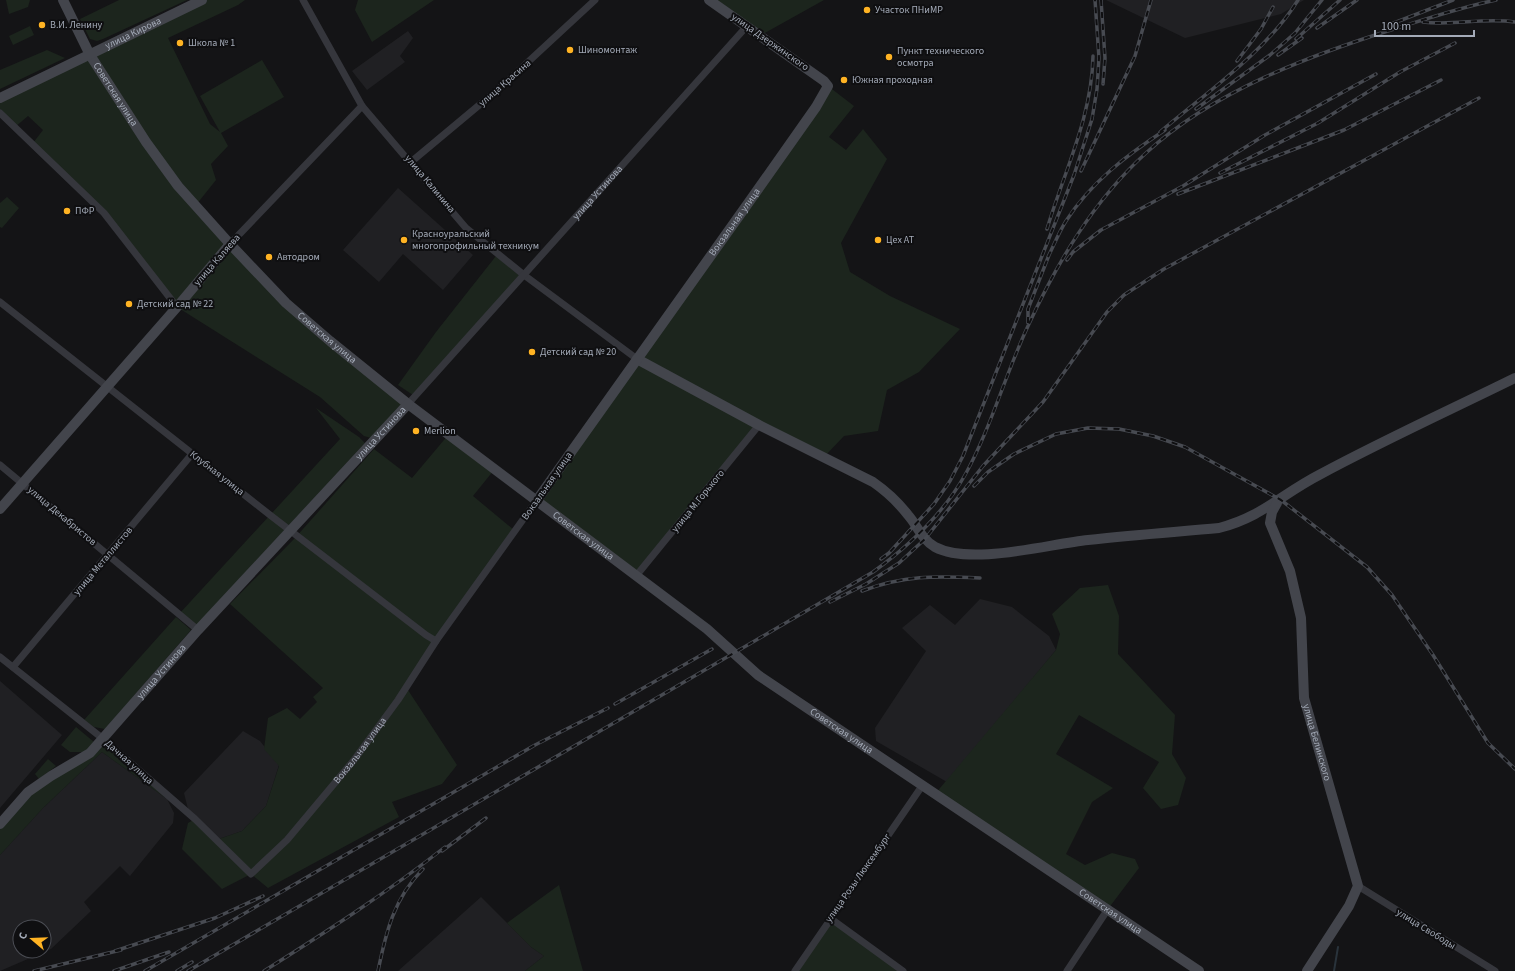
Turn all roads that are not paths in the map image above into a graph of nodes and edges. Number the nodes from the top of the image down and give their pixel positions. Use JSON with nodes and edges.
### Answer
{"nodes":[{"id":1,"x":63,"y":0,"type":"edge"},
{"id":2,"x":202,"y":0,"type":"edge"},
{"id":3,"x":303,"y":0,"type":"edge"},
{"id":4,"x":595,"y":0,"type":"edge"},
{"id":5,"x":709,"y":0,"type":"edge"},
{"id":6,"x":747,"y":26,"type":"junction"},
{"id":7,"x":90,"y":54,"type":"junction"},
{"id":8,"x":828,"y":86,"type":"joint"},
{"id":9,"x":0,"y":98,"type":"edge"},
{"id":10,"x":362,"y":106,"type":"junction"},
{"id":11,"x":0,"y":113,"type":"edge"},
{"id":12,"x":412,"y":162,"type":"junction"},
{"id":13,"x":230,"y":244,"type":"junction"},
{"id":14,"x":524,"y":275,"type":"junction"},
{"id":15,"x":0,"y":302,"type":"edge"},
{"id":16,"x":177,"y":307,"type":"junction"},
{"id":17,"x":637,"y":359,"type":"junction"},
{"id":18,"x":1515,"y":378,"type":"edge"},
{"id":19,"x":108,"y":387,"type":"junction"},
{"id":20,"x":408,"y":404,"type":"junction"},
{"id":21,"x":759,"y":425,"type":"junction"},
{"id":22,"x":192,"y":454,"type":"junction"},
{"id":23,"x":0,"y":465,"type":"edge"},
{"id":24,"x":24,"y":484,"type":"junction"},
{"id":25,"x":537,"y":500,"type":"junction"},
{"id":26,"x":1276,"y":503,"type":"junction"},
{"id":27,"x":0,"y":509,"type":"edge"},
{"id":28,"x":290,"y":531,"type":"junction"},
{"id":29,"x":108,"y":555,"type":"junction"},
{"id":30,"x":636,"y":576,"type":"junction"},
{"id":31,"x":198,"y":630,"type":"junction"},
{"id":32,"x":436,"y":640,"type":"junction"},
{"id":33,"x":0,"y":657,"type":"edge"},
{"id":34,"x":13,"y":667,"type":"junction"},
{"id":35,"x":102,"y":738,"type":"junction"},
{"id":36,"x":922,"y":786,"type":"junction"},
{"id":37,"x":0,"y":824,"type":"edge"},
{"id":38,"x":251,"y":874,"type":"joint"},
{"id":39,"x":1358,"y":886,"type":"junction"},
{"id":40,"x":1108,"y":909,"type":"junction"},
{"id":41,"x":830,"y":918,"type":"junction"},
{"id":42,"x":795,"y":971,"type":"edge"},
{"id":43,"x":903,"y":971,"type":"edge"},
{"id":44,"x":1067,"y":971,"type":"edge"},
{"id":45,"x":1199,"y":971,"type":"edge"},
{"id":46,"x":1307,"y":971,"type":"edge"},
{"id":47,"x":1495,"y":971,"type":"edge"}],
"edges":[{"from":1,"to":7,"type":"street","name":"Советская улица"},
{"from":2,"to":7,"type":"street","name":"улица Кирова"},
{"from":3,"to":10,"type":"street","name":"улица Калинина"},
{"from":4,"to":12,"type":"street","name":"улица Красина"},
{"from":5,"to":6,"type":"street","name":"улица Дзержинского"},
{"from":6,"to":8,"type":"street","name":"улица Дзержинского"},
{"from":6,"to":14,"type":"street","name":"улица Устинова"},
{"from":7,"to":9,"type":"street","name":"улица Кирова"},
{"from":7,"to":13,"type":"street","name":"Советская улица"},
{"from":8,"to":17,"type":"street","name":"Вокзальная улица"},
{"from":10,"to":12,"type":"street","name":"улица Калинина"},
{"from":10,"to":13,"type":"street","name":"улица Каляева"},
{"from":11,"to":16,"type":"street"},
{"from":12,"to":14,"type":"street","name":"улица Калинина"},
{"from":13,"to":16,"type":"street","name":"улица Каляева"},
{"from":13,"to":20,"type":"street","name":"Советская улица"},
{"from":14,"to":17,"type":"street","name":"улица Калинина"},
{"from":14,"to":20,"type":"street","name":"улица Устинова"},
{"from":15,"to":19,"type":"street","name":"Клубная улица"},
{"from":16,"to":19,"type":"street","name":"улица Каляева"},
{"from":17,"to":21,"type":"street"},
{"from":17,"to":25,"type":"street","name":"Вокзальная улица"},
{"from":18,"to":26,"type":"street"},
{"from":19,"to":22,"type":"street","name":"Клубная улица"},
{"from":19,"to":24,"type":"street","name":"улица Каляева"},
{"from":20,"to":25,"type":"street","name":"Советская улица"},
{"from":20,"to":28,"type":"street","name":"улица Устинова"},
{"from":21,"to":26,"type":"street"},
{"from":21,"to":30,"type":"street","name":"улица М.Горького"},
{"from":22,"to":28,"type":"street","name":"Клубная улица"},
{"from":22,"to":29,"type":"street","name":"улица Металлистов"},
{"from":23,"to":24,"type":"street","name":"улица Декабристов"},
{"from":24,"to":27,"type":"street","name":"улица Каляева"},
{"from":24,"to":29,"type":"street","name":"улица Декабристов"},
{"from":25,"to":30,"type":"street","name":"Советская улица"},
{"from":25,"to":32,"type":"street","name":"Вокзальная улица"},
{"from":26,"to":39,"type":"street","name":"улица Белинского"},
{"from":28,"to":31,"type":"street","name":"улица Устинова"},
{"from":28,"to":32,"type":"street","name":"Клубная улица"},
{"from":29,"to":31,"type":"street","name":"улица Декабристов"},
{"from":29,"to":34,"type":"street","name":"улица Металлистов"},
{"from":30,"to":36,"type":"street","name":"Советская улица"},
{"from":31,"to":35,"type":"street","name":"улица Устинова"},
{"from":32,"to":38,"type":"street","name":"Вокзальная улица"},
{"from":33,"to":34,"type":"street","name":"Дачная улица"},
{"from":34,"to":35,"type":"street","name":"Дачная улица"},
{"from":35,"to":37,"type":"street","name":"улица Устинова"},
{"from":35,"to":38,"type":"street","name":"Дачная улица"},
{"from":36,"to":40,"type":"street","name":"Советская улица"},
{"from":36,"to":41,"type":"street","name":"улица Розы Люксембург"},
{"from":39,"to":46,"type":"street"},
{"from":39,"to":47,"type":"street","name":"улица Свободы"},
{"from":40,"to":44,"type":"street"},
{"from":40,"to":45,"type":"street","name":"Советская улица"},
{"from":41,"to":42,"type":"street","name":"улица Розы Люксембург"},
{"from":41,"to":43,"type":"street"}]}
